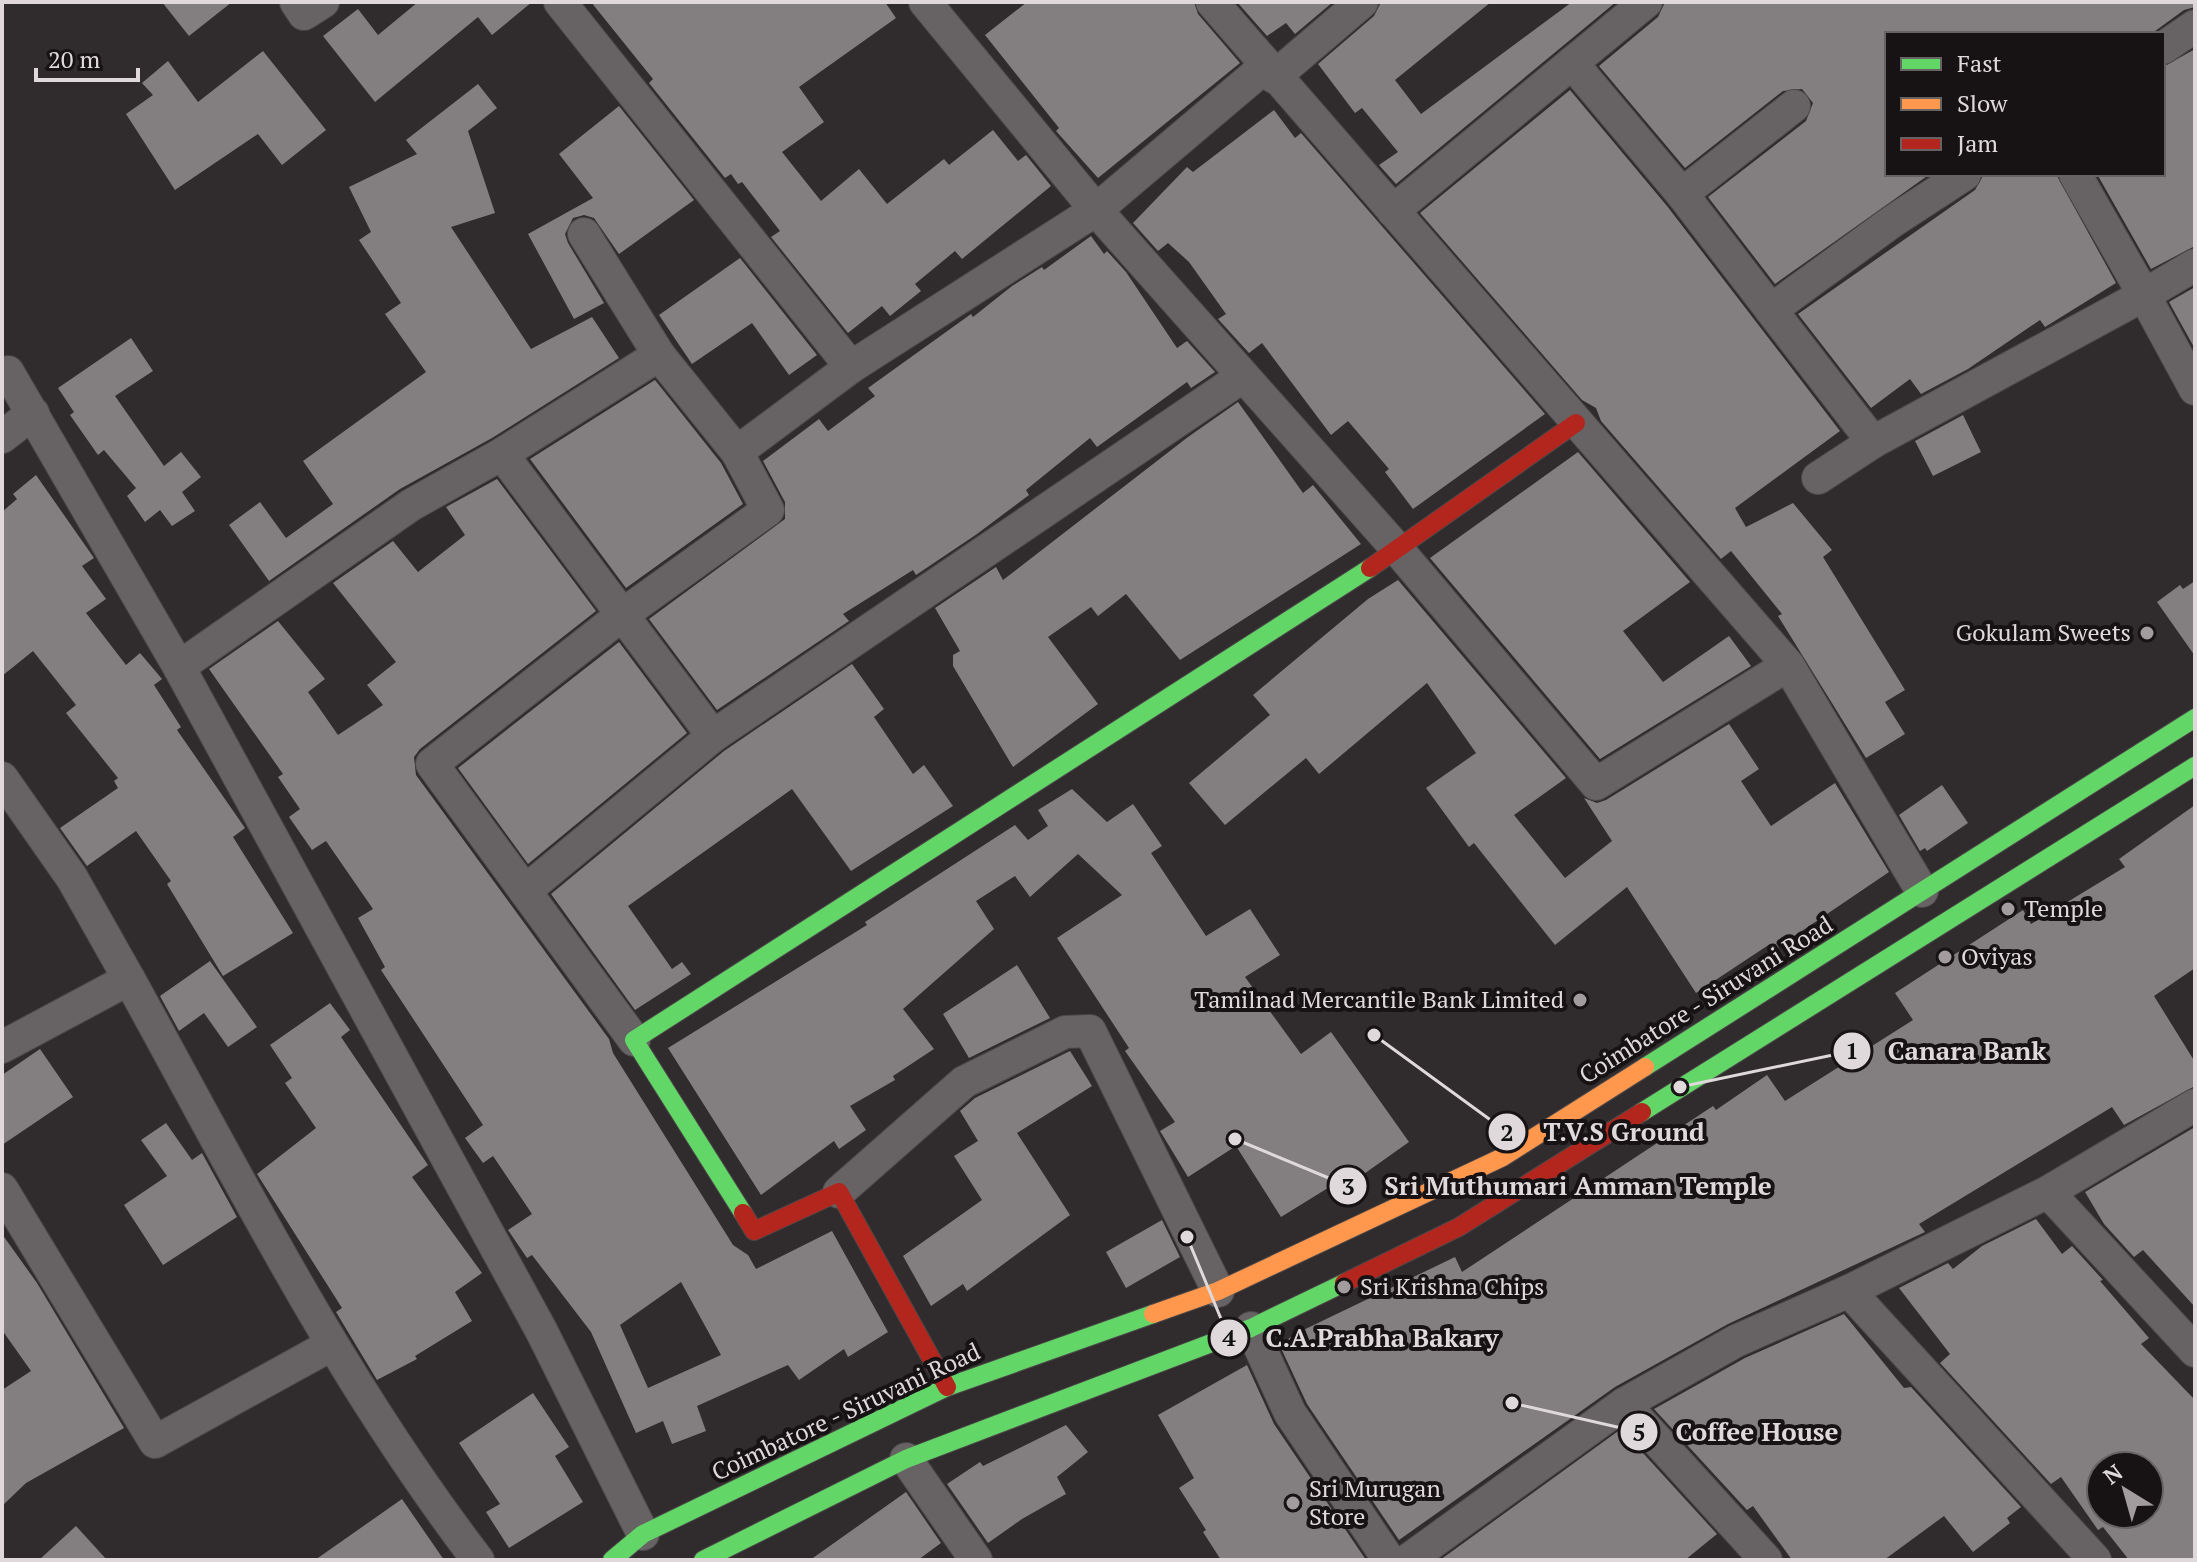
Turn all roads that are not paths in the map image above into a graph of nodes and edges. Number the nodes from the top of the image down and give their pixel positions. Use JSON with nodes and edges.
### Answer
{"nodes":[{"id":1,"x":296,"y":2,"type":"edge"},
{"id":2,"x":323,"y":2,"type":"edge"},
{"id":3,"x":560,"y":2,"type":"edge"},
{"id":4,"x":925,"y":2,"type":"edge"},
{"id":5,"x":1212,"y":2,"type":"edge"},
{"id":6,"x":1362,"y":2,"type":"edge"},
{"id":7,"x":1646,"y":2,"type":"edge"},
{"id":8,"x":2195,"y":26,"type":"edge"},
{"id":9,"x":2165,"y":47,"type":"edge"},
{"id":10,"x":1572,"y":63,"type":"junction"},
{"id":11,"x":1270,"y":71,"type":"junction"},
{"id":12,"x":1794,"y":106,"type":"dead end"},
{"id":13,"x":1962,"y":176,"type":"edge"},
{"id":14,"x":2076,"y":176,"type":"edge"},
{"id":15,"x":1682,"y":194,"type":"junction"},
{"id":16,"x":1096,"y":210,"type":"junction"},
{"id":17,"x":1393,"y":211,"type":"junction"},
{"id":18,"x":584,"y":234,"type":"dead end"},
{"id":19,"x":2195,"y":265,"type":"edge"},
{"id":20,"x":2144,"y":295,"type":"junction"},
{"id":21,"x":1771,"y":310,"type":"junction"},
{"id":22,"x":659,"y":355,"type":"junction"},
{"id":23,"x":851,"y":367,"type":"junction"},
{"id":24,"x":8,"y":372,"type":"dead end"},
{"id":25,"x":1242,"y":377,"type":"junction"},
{"id":26,"x":2195,"y":389,"type":"edge"},
{"id":27,"x":33,"y":413,"type":"junction"},
{"id":28,"x":1576,"y":423,"type":"junction"},
{"id":29,"x":2,"y":437,"type":"edge"},
{"id":30,"x":1873,"y":442,"type":"junction"},
{"id":31,"x":737,"y":452,"type":"junction"},
{"id":32,"x":502,"y":454,"type":"junction"},
{"id":33,"x":1818,"y":478,"type":"dead end"},
{"id":34,"x":1398,"y":550,"type":"junction"},
{"id":35,"x":622,"y":615,"type":"junction"},
{"id":36,"x":1788,"y":665,"type":"junction"},
{"id":37,"x":179,"y":667,"type":"junction"},
{"id":38,"x":2195,"y":718,"type":"edge"},
{"id":39,"x":713,"y":736,"type":"junction"},
{"id":40,"x":2195,"y":766,"type":"edge"},
{"id":41,"x":2,"y":778,"type":"edge"},
{"id":42,"x":525,"y":891,"type":"junction"},
{"id":43,"x":1922,"y":891,"type":"junction"},
{"id":44,"x":129,"y":979,"type":"junction"},
{"id":45,"x":634,"y":1040,"type":"junction"},
{"id":46,"x":2,"y":1047,"type":"edge"},
{"id":47,"x":2195,"y":1105,"type":"edge"},
{"id":48,"x":2,"y":1189,"type":"edge"},
{"id":49,"x":839,"y":1192,"type":"junction"},
{"id":50,"x":2048,"y":1192,"type":"junction"},
{"id":51,"x":1218,"y":1291,"type":"junction"},
{"id":52,"x":1849,"y":1291,"type":"junction"},
{"id":53,"x":1251,"y":1328,"type":"junction"},
{"id":54,"x":331,"y":1345,"type":"junction"},
{"id":55,"x":2195,"y":1351,"type":"edge"},
{"id":56,"x":947,"y":1387,"type":"junction"},
{"id":57,"x":1624,"y":1404,"type":"junction"},
{"id":58,"x":906,"y":1459,"type":"junction"},
{"id":59,"x":643,"y":1534,"type":"junction"},
{"id":60,"x":478,"y":1560,"type":"edge"},
{"id":61,"x":612,"y":1560,"type":"edge"},
{"id":62,"x":703,"y":1560,"type":"edge"},
{"id":63,"x":976,"y":1560,"type":"edge"},
{"id":64,"x":1389,"y":1560,"type":"edge"},
{"id":65,"x":1408,"y":1560,"type":"edge"},
{"id":66,"x":1766,"y":1560,"type":"edge"},
{"id":67,"x":2095,"y":1560,"type":"edge"}],
"edges":[{"from":1,"to":2,"type":"street"},
{"from":3,"to":23,"type":"street"},
{"from":4,"to":16,"type":"street"},
{"from":5,"to":11,"type":"street"},
{"from":6,"to":11,"type":"street"},
{"from":7,"to":10,"type":"street"},
{"from":8,"to":9,"type":"street"},
{"from":10,"to":15,"type":"street"},
{"from":10,"to":17,"type":"street"},
{"from":11,"to":16,"type":"street"},
{"from":11,"to":17,"type":"street"},
{"from":12,"to":15,"type":"street"},
{"from":13,"to":21,"type":"street"},
{"from":14,"to":20,"type":"street"},
{"from":15,"to":21,"type":"street"},
{"from":16,"to":23,"type":"street"},
{"from":16,"to":25,"type":"street"},
{"from":17,"to":28,"type":"street"},
{"from":18,"to":22,"type":"street"},
{"from":19,"to":20,"type":"street"},
{"from":20,"to":26,"type":"street"},
{"from":20,"to":30,"type":"street"},
{"from":21,"to":30,"type":"street"},
{"from":22,"to":31,"type":"street"},
{"from":22,"to":32,"type":"street"},
{"from":23,"to":31,"type":"street"},
{"from":24,"to":27,"type":"street"},
{"from":25,"to":34,"type":"street"},
{"from":25,"to":39,"type":"street"},
{"from":27,"to":29,"type":"street"},
{"from":27,"to":37,"type":"street"},
{"from":28,"to":34,"type":"main road"},
{"from":28,"to":36,"type":"street"},
{"from":30,"to":33,"type":"street"},
{"from":31,"to":35,"type":"street"},
{"from":32,"to":35,"type":"street"},
{"from":32,"to":37,"type":"street"},
{"from":34,"to":36,"type":"street"},
{"from":34,"to":45,"type":"main road"},
{"from":35,"to":39,"type":"street"},
{"from":35,"to":42,"type":"street"},
{"from":36,"to":43,"type":"street"},
{"from":37,"to":59,"type":"street"},
{"from":38,"to":43,"type":"main road","name":"Coimbatore - Siruvani Road"},
{"from":39,"to":42,"type":"street"},
{"from":40,"to":53,"type":"main road"},
{"from":41,"to":44,"type":"street"},
{"from":42,"to":45,"type":"street"},
{"from":43,"to":51,"type":"main road","name":"Coimbatore - Siruvani Road"},
{"from":44,"to":46,"type":"street"},
{"from":44,"to":54,"type":"street"},
{"from":45,"to":49,"type":"main road"},
{"from":47,"to":50,"type":"street"},
{"from":48,"to":54,"type":"street"},
{"from":49,"to":51,"type":"street"},
{"from":49,"to":56,"type":"main road"},
{"from":50,"to":52,"type":"street"},
{"from":50,"to":55,"type":"street"},
{"from":51,"to":56,"type":"main road","name":"Coimbatore - Siruvani Road"},
{"from":52,"to":57,"type":"street"},
{"from":52,"to":67,"type":"street"},
{"from":53,"to":58,"type":"main road"},
{"from":53,"to":64,"type":"street"},
{"from":54,"to":60,"type":"street"},
{"from":56,"to":59,"type":"main road","name":"Coimbatore - Siruvani Road"},
{"from":57,"to":65,"type":"street"},
{"from":57,"to":66,"type":"street"},
{"from":58,"to":62,"type":"main road"},
{"from":58,"to":63,"type":"street"},
{"from":59,"to":61,"type":"main road","name":"Coimbatore - Siruvani Road"}]}
